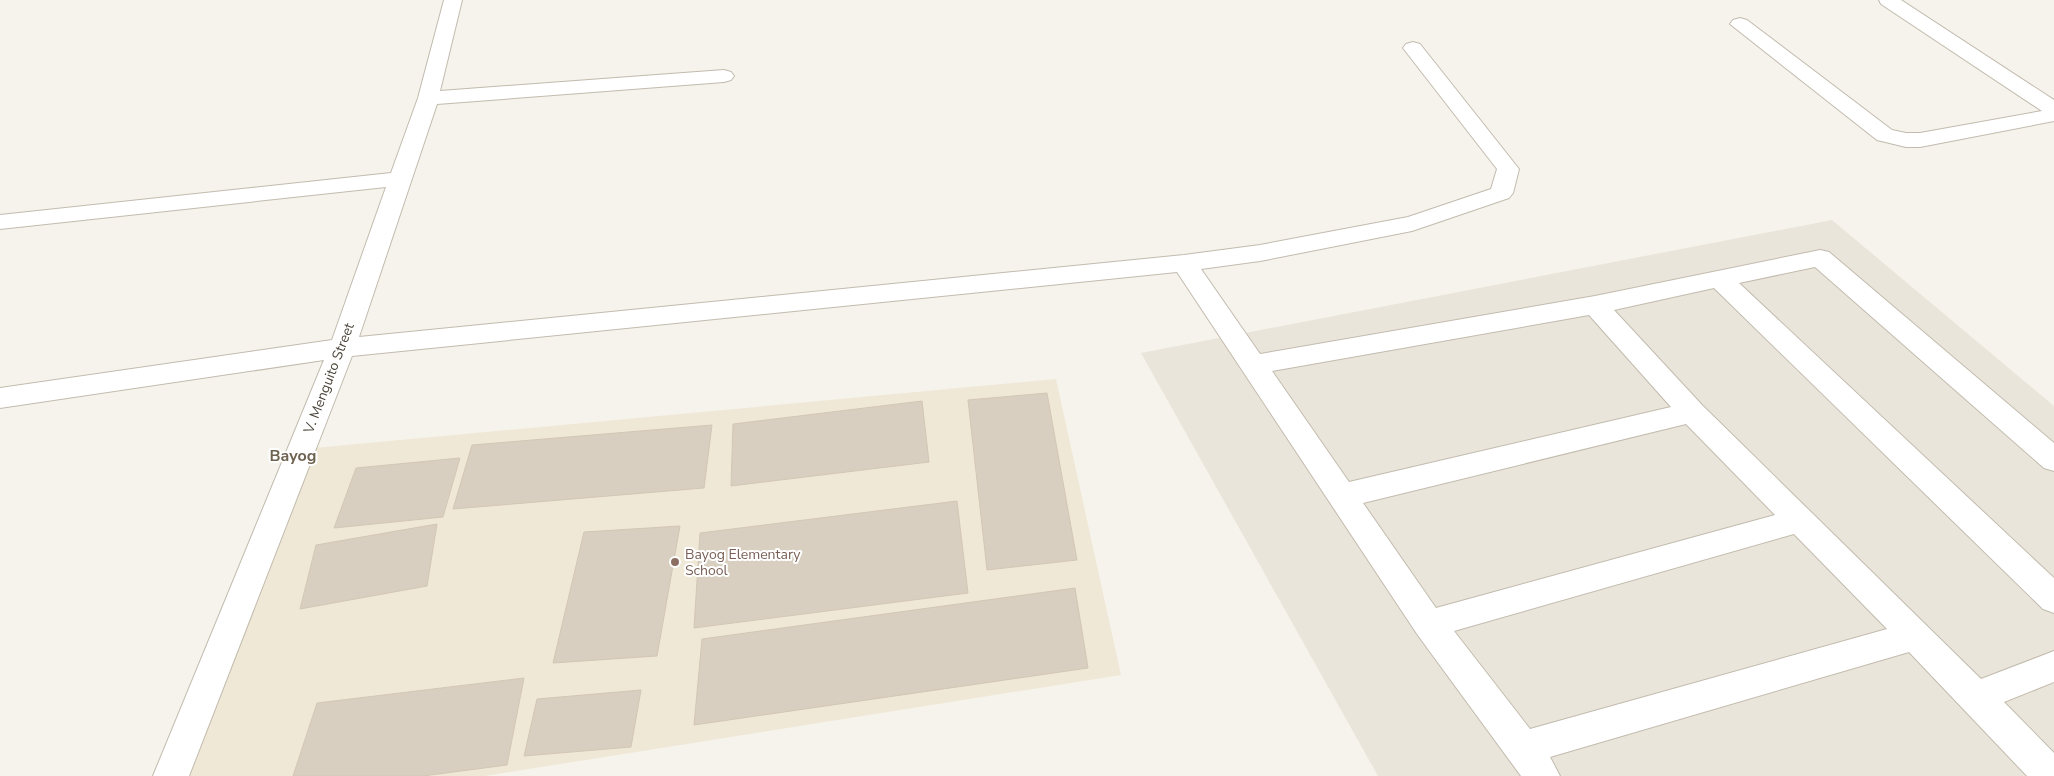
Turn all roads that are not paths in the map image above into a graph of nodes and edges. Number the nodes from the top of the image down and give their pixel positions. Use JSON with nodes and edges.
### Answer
{"nodes":[{"id":1,"x":453,"y":0,"type":"edge"},
{"id":2,"x":1888,"y":0,"type":"edge"},
{"id":3,"x":1740,"y":24,"type":"dead end"},
{"id":4,"x":1413,"y":48,"type":"dead end"},
{"id":5,"x":724,"y":76,"type":"dead end"},
{"id":6,"x":428,"y":98,"type":"junction"},
{"id":7,"x":2054,"y":109,"type":"edge"},
{"id":8,"x":2054,"y":115,"type":"edge"},
{"id":9,"x":400,"y":179,"type":"junction"},
{"id":10,"x":0,"y":222,"type":"edge"},
{"id":11,"x":1184,"y":263,"type":"junction"},
{"id":12,"x":1718,"y":278,"type":"junction"},
{"id":13,"x":1595,"y":305,"type":"junction"},
{"id":14,"x":342,"y":348,"type":"junction"},
{"id":15,"x":1254,"y":364,"type":"junction"},
{"id":16,"x":0,"y":398,"type":"edge"},
{"id":17,"x":1692,"y":412,"type":"junction"},
{"id":18,"x":2054,"y":460,"type":"edge"},
{"id":19,"x":1341,"y":496,"type":"junction"},
{"id":20,"x":1800,"y":520,"type":"junction"},
{"id":21,"x":2054,"y":599,"type":"edge"},
{"id":22,"x":1429,"y":624,"type":"junction"},
{"id":23,"x":1914,"y":636,"type":"junction"},
{"id":24,"x":2054,"y":666,"type":"edge"},
{"id":25,"x":1976,"y":697,"type":"junction"},
{"id":26,"x":1523,"y":748,"type":"junction"},
{"id":27,"x":171,"y":776,"type":"edge"},
{"id":28,"x":1542,"y":776,"type":"edge"},
{"id":29,"x":2052,"y":776,"type":"edge"}],
"edges":[{"from":1,"to":6,"type":"street","name":"V. Menguito Street"},
{"from":2,"to":7,"type":"street"},
{"from":3,"to":8,"type":"street"},
{"from":4,"to":11,"type":"street"},
{"from":5,"to":6,"type":"street"},
{"from":6,"to":9,"type":"street","name":"V. Menguito Street"},
{"from":9,"to":10,"type":"street"},
{"from":9,"to":14,"type":"street","name":"V. Menguito Street"},
{"from":11,"to":14,"type":"street"},
{"from":11,"to":15,"type":"street"},
{"from":12,"to":13,"type":"street"},
{"from":12,"to":18,"type":"street"},
{"from":12,"to":21,"type":"street"},
{"from":13,"to":15,"type":"street"},
{"from":13,"to":17,"type":"street"},
{"from":14,"to":16,"type":"street"},
{"from":14,"to":27,"type":"street","name":"V. Menguito Street"},
{"from":15,"to":19,"type":"street"},
{"from":17,"to":19,"type":"street"},
{"from":17,"to":20,"type":"street"},
{"from":19,"to":22,"type":"street"},
{"from":20,"to":22,"type":"street"},
{"from":20,"to":23,"type":"street"},
{"from":22,"to":26,"type":"street"},
{"from":23,"to":25,"type":"street"},
{"from":23,"to":26,"type":"street"},
{"from":24,"to":25,"type":"street"},
{"from":25,"to":29,"type":"street"},
{"from":26,"to":28,"type":"street"}]}
